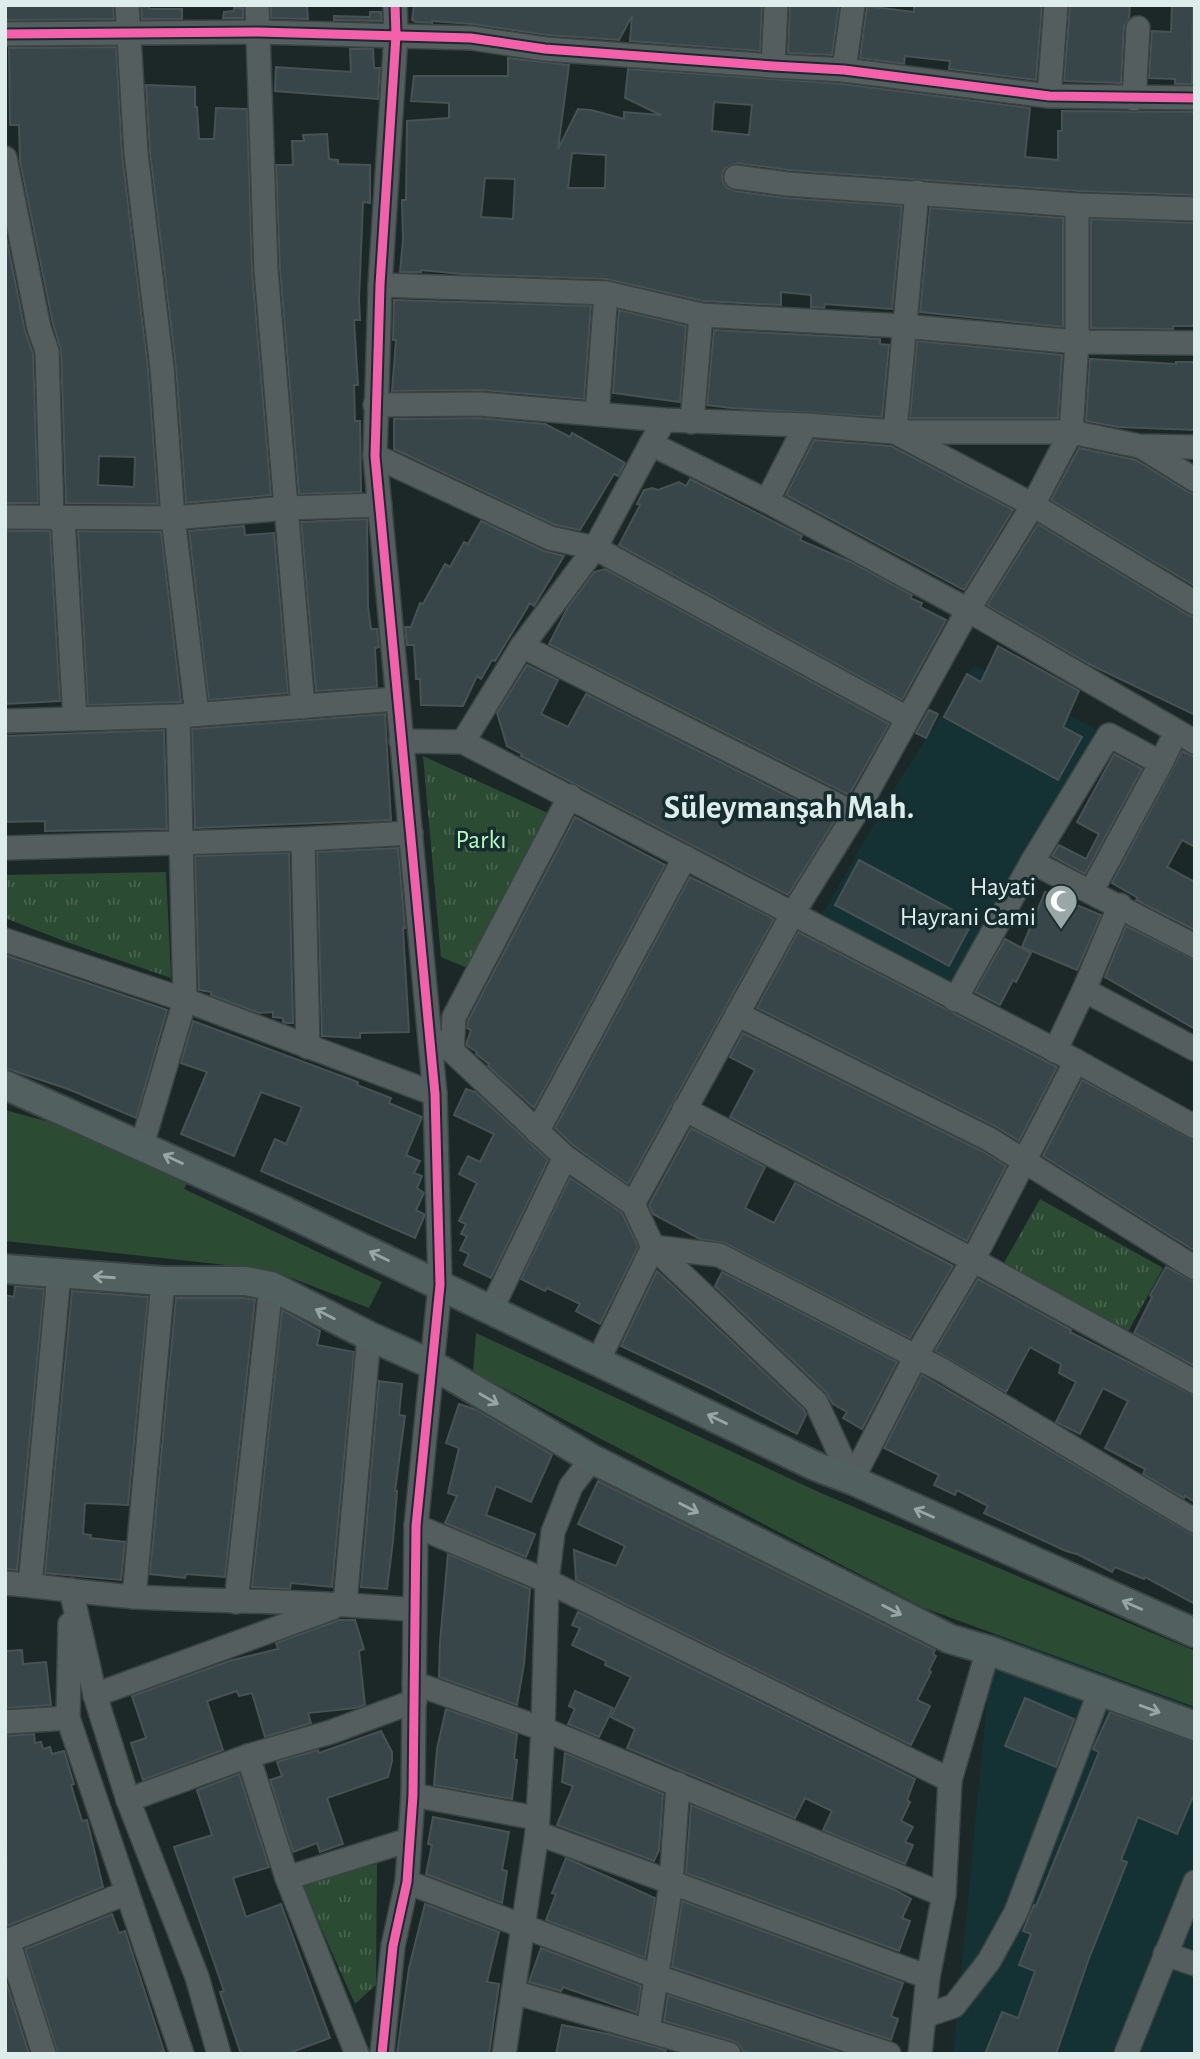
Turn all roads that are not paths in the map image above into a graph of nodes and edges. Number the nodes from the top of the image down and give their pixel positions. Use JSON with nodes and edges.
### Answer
{"nodes":[{"id":1,"x":127,"y":5,"type":"edge"},
{"id":2,"x":257,"y":5,"type":"edge"},
{"id":3,"x":396,"y":5,"type":"edge"},
{"id":4,"x":776,"y":5,"type":"edge"},
{"id":5,"x":853,"y":5,"type":"edge"},
{"id":6,"x":1056,"y":5,"type":"edge"},
{"id":7,"x":1138,"y":28,"type":"dead end"},
{"id":8,"x":259,"y":32,"type":"junction"},
{"id":9,"x":127,"y":33,"type":"junction"},
{"id":10,"x":5,"y":34,"type":"edge"},
{"id":11,"x":396,"y":35,"type":"junction"},
{"id":12,"x":773,"y":66,"type":"junction"},
{"id":13,"x":845,"y":70,"type":"junction"},
{"id":14,"x":1049,"y":96,"type":"junction"},
{"id":15,"x":1134,"y":99,"type":"junction"},
{"id":16,"x":1195,"y":99,"type":"edge"},
{"id":17,"x":5,"y":158,"type":"edge"},
{"id":18,"x":736,"y":177,"type":"dead end"},
{"id":19,"x":917,"y":192,"type":"junction"},
{"id":20,"x":1077,"y":205,"type":"junction"},
{"id":21,"x":1195,"y":209,"type":"edge"},
{"id":22,"x":380,"y":285,"type":"junction"},
{"id":23,"x":606,"y":293,"type":"junction"},
{"id":24,"x":701,"y":314,"type":"junction"},
{"id":25,"x":904,"y":326,"type":"junction"},
{"id":26,"x":1077,"y":342,"type":"junction"},
{"id":27,"x":1195,"y":343,"type":"edge"},
{"id":28,"x":375,"y":405,"type":"junction"},
{"id":29,"x":597,"y":414,"type":"junction"},
{"id":30,"x":664,"y":420,"type":"junction"},
{"id":31,"x":692,"y":422,"type":"junction"},
{"id":32,"x":806,"y":425,"type":"junction"},
{"id":33,"x":895,"y":432,"type":"junction"},
{"id":34,"x":1072,"y":432,"type":"junction"},
{"id":35,"x":651,"y":444,"type":"junction"},
{"id":36,"x":1139,"y":446,"type":"junction"},
{"id":37,"x":1195,"y":447,"type":"edge"},
{"id":38,"x":375,"y":456,"type":"junction"},
{"id":39,"x":1195,"y":480,"type":"edge"},
{"id":40,"x":767,"y":501,"type":"junction"},
{"id":41,"x":380,"y":505,"type":"junction"},
{"id":42,"x":1033,"y":505,"type":"junction"},
{"id":43,"x":287,"y":508,"type":"junction"},
{"id":44,"x":5,"y":517,"type":"edge"},
{"id":45,"x":173,"y":517,"type":"junction"},
{"id":46,"x":57,"y":518,"type":"junction"},
{"id":47,"x":595,"y":548,"type":"junction"},
{"id":48,"x":1195,"y":603,"type":"edge"},
{"id":49,"x":968,"y":610,"type":"junction"},
{"id":50,"x":522,"y":646,"type":"junction"},
{"id":51,"x":397,"y":699,"type":"junction"},
{"id":52,"x":303,"y":706,"type":"junction"},
{"id":53,"x":187,"y":715,"type":"junction"},
{"id":54,"x":75,"y":718,"type":"junction"},
{"id":55,"x":907,"y":718,"type":"junction"},
{"id":56,"x":5,"y":721,"type":"edge"},
{"id":57,"x":1185,"y":737,"type":"edge"},
{"id":58,"x":401,"y":741,"type":"junction"},
{"id":59,"x":463,"y":741,"type":"junction"},
{"id":60,"x":1161,"y":763,"type":"junction"},
{"id":61,"x":570,"y":796,"type":"junction"},
{"id":62,"x":855,"y":814,"type":"junction"},
{"id":63,"x":411,"y":833,"type":"junction"},
{"id":64,"x":303,"y":839,"type":"junction"},
{"id":65,"x":181,"y":841,"type":"junction"},
{"id":66,"x":5,"y":848,"type":"edge"},
{"id":67,"x":685,"y":857,"type":"junction"},
{"id":68,"x":1032,"y":862,"type":"junction"},
{"id":69,"x":1091,"y":892,"type":"junction"},
{"id":70,"x":1120,"y":905,"type":"junction"},
{"id":71,"x":793,"y":913,"type":"junction"},
{"id":72,"x":5,"y":940,"type":"edge"},
{"id":73,"x":1195,"y":946,"type":"edge"},
{"id":74,"x":1084,"y":990,"type":"junction"},
{"id":75,"x":185,"y":1000,"type":"junction"},
{"id":76,"x":955,"y":1000,"type":"junction"},
{"id":77,"x":737,"y":1014,"type":"junction"},
{"id":78,"x":430,"y":1038,"type":"junction"},
{"id":79,"x":308,"y":1047,"type":"junction"},
{"id":80,"x":1195,"y":1049,"type":"edge"},
{"id":81,"x":452,"y":1051,"type":"junction"},
{"id":82,"x":1055,"y":1051,"type":"junction"},
{"id":83,"x":1076,"y":1061,"type":"junction"},
{"id":84,"x":5,"y":1085,"type":"edge"},
{"id":85,"x":435,"y":1094,"type":"junction"},
{"id":86,"x":684,"y":1109,"type":"junction"},
{"id":87,"x":1195,"y":1127,"type":"edge"},
{"id":88,"x":537,"y":1132,"type":"junction"},
{"id":89,"x":142,"y":1145,"type":"junction"},
{"id":90,"x":565,"y":1157,"type":"junction"},
{"id":91,"x":1023,"y":1161,"type":"junction"},
{"id":92,"x":633,"y":1204,"type":"junction"},
{"id":93,"x":653,"y":1247,"type":"junction"},
{"id":94,"x":973,"y":1260,"type":"junction"},
{"id":95,"x":1195,"y":1268,"type":"edge"},
{"id":96,"x":5,"y":1269,"type":"edge"},
{"id":97,"x":60,"y":1274,"type":"junction"},
{"id":98,"x":163,"y":1281,"type":"junction"},
{"id":99,"x":440,"y":1285,"type":"junction"},
{"id":100,"x":271,"y":1286,"type":"junction"},
{"id":101,"x":491,"y":1310,"type":"junction"},
{"id":102,"x":369,"y":1336,"type":"junction"},
{"id":103,"x":916,"y":1356,"type":"junction"},
{"id":104,"x":598,"y":1361,"type":"junction"},
{"id":105,"x":431,"y":1364,"type":"junction"},
{"id":106,"x":1195,"y":1382,"type":"edge"},
{"id":107,"x":592,"y":1459,"type":"junction"},
{"id":108,"x":852,"y":1480,"type":"junction"},
{"id":109,"x":1195,"y":1521,"type":"edge"},
{"id":110,"x":416,"y":1527,"type":"junction"},
{"id":111,"x":547,"y":1581,"type":"junction"},
{"id":112,"x":5,"y":1583,"type":"edge"},
{"id":113,"x":30,"y":1585,"type":"junction"},
{"id":114,"x":71,"y":1590,"type":"junction"},
{"id":115,"x":134,"y":1597,"type":"junction"},
{"id":116,"x":236,"y":1602,"type":"junction"},
{"id":117,"x":345,"y":1603,"type":"junction"},
{"id":118,"x":414,"y":1610,"type":"junction"},
{"id":119,"x":1195,"y":1633,"type":"edge"},
{"id":120,"x":988,"y":1650,"type":"junction"},
{"id":121,"x":1100,"y":1691,"type":"junction"},
{"id":122,"x":414,"y":1692,"type":"junction"},
{"id":123,"x":95,"y":1695,"type":"junction"},
{"id":124,"x":68,"y":1717,"type":"junction"},
{"id":125,"x":5,"y":1722,"type":"edge"},
{"id":126,"x":1195,"y":1726,"type":"edge"},
{"id":127,"x":543,"y":1729,"type":"junction"},
{"id":128,"x":248,"y":1756,"type":"junction"},
{"id":129,"x":950,"y":1780,"type":"junction"},
{"id":130,"x":678,"y":1784,"type":"junction"},
{"id":131,"x":413,"y":1795,"type":"junction"},
{"id":132,"x":128,"y":1800,"type":"junction"},
{"id":133,"x":536,"y":1826,"type":"junction"},
{"id":134,"x":409,"y":1840,"type":"junction"},
{"id":135,"x":287,"y":1878,"type":"junction"},
{"id":136,"x":407,"y":1882,"type":"junction"},
{"id":137,"x":1195,"y":1882,"type":"edge"},
{"id":138,"x":671,"y":1884,"type":"junction"},
{"id":139,"x":126,"y":1893,"type":"junction"},
{"id":140,"x":944,"y":1895,"type":"junction"},
{"id":141,"x":523,"y":1925,"type":"junction"},
{"id":142,"x":6,"y":1941,"type":"edge"},
{"id":143,"x":1165,"y":1954,"type":"junction"},
{"id":144,"x":1195,"y":1964,"type":"edge"},
{"id":145,"x":657,"y":1977,"type":"junction"},
{"id":146,"x":928,"y":1977,"type":"junction"},
{"id":147,"x":513,"y":1992,"type":"junction"},
{"id":148,"x":924,"y":2016,"type":"junction"},
{"id":149,"x":648,"y":2030,"type":"junction"},
{"id":150,"x":44,"y":2054,"type":"edge"},
{"id":151,"x":182,"y":2054,"type":"edge"},
{"id":152,"x":219,"y":2054,"type":"edge"},
{"id":153,"x":357,"y":2054,"type":"edge"},
{"id":154,"x":382,"y":2054,"type":"edge"},
{"id":155,"x":504,"y":2054,"type":"edge"},
{"id":156,"x":729,"y":2054,"type":"edge"},
{"id":157,"x":889,"y":2054,"type":"edge"},
{"id":158,"x":920,"y":2054,"type":"edge"},
{"id":159,"x":1126,"y":2054,"type":"edge"}],
"edges":[{"from":1,"to":9,"type":"street"},
{"from":2,"to":8,"type":"street"},
{"from":3,"to":11,"type":"street"},
{"from":4,"to":12,"type":"street"},
{"from":5,"to":13,"type":"street"},
{"from":6,"to":14,"type":"street"},
{"from":7,"to":15,"type":"street"},
{"from":8,"to":9,"type":"street"},
{"from":8,"to":11,"type":"street"},
{"from":8,"to":43,"type":"street"},
{"from":9,"to":10,"type":"street"},
{"from":9,"to":45,"type":"street"},
{"from":11,"to":12,"type":"street"},
{"from":11,"to":22,"type":"street"},
{"from":12,"to":13,"type":"street"},
{"from":13,"to":14,"type":"street"},
{"from":14,"to":15,"type":"street"},
{"from":15,"to":16,"type":"street"},
{"from":17,"to":46,"type":"street"},
{"from":18,"to":19,"type":"street"},
{"from":19,"to":20,"type":"street"},
{"from":19,"to":25,"type":"street"},
{"from":20,"to":21,"type":"street"},
{"from":20,"to":26,"type":"street"},
{"from":22,"to":23,"type":"street"},
{"from":22,"to":28,"type":"street"},
{"from":23,"to":24,"type":"street"},
{"from":23,"to":29,"type":"street"},
{"from":24,"to":25,"type":"street"},
{"from":24,"to":31,"type":"street"},
{"from":25,"to":26,"type":"street"},
{"from":25,"to":33,"type":"street"},
{"from":26,"to":27,"type":"street"},
{"from":26,"to":34,"type":"street"},
{"from":28,"to":29,"type":"street"},
{"from":28,"to":38,"type":"street"},
{"from":29,"to":30,"type":"street"},
{"from":30,"to":31,"type":"street"},
{"from":30,"to":35,"type":"street"},
{"from":31,"to":32,"type":"street"},
{"from":32,"to":33,"type":"street"},
{"from":32,"to":40,"type":"street"},
{"from":33,"to":34,"type":"street"},
{"from":33,"to":42,"type":"street"},
{"from":34,"to":36,"type":"street"},
{"from":34,"to":42,"type":"street"},
{"from":35,"to":40,"type":"street"},
{"from":35,"to":47,"type":"street"},
{"from":36,"to":37,"type":"street"},
{"from":36,"to":39,"type":"street"},
{"from":38,"to":41,"type":"street"},
{"from":38,"to":47,"type":"street"},
{"from":40,"to":49,"type":"street"},
{"from":41,"to":43,"type":"street"},
{"from":41,"to":51,"type":"street"},
{"from":42,"to":48,"type":"street"},
{"from":42,"to":49,"type":"street"},
{"from":43,"to":45,"type":"street"},
{"from":43,"to":52,"type":"street"},
{"from":44,"to":46,"type":"street"},
{"from":45,"to":46,"type":"street"},
{"from":45,"to":53,"type":"street"},
{"from":46,"to":54,"type":"street"},
{"from":47,"to":50,"type":"street"},
{"from":47,"to":55,"type":"street"},
{"from":49,"to":55,"type":"street"},
{"from":49,"to":57,"type":"street"},
{"from":50,"to":59,"type":"street"},
{"from":50,"to":62,"type":"street"},
{"from":51,"to":52,"type":"street"},
{"from":51,"to":58,"type":"street"},
{"from":52,"to":53,"type":"street"},
{"from":53,"to":54,"type":"street"},
{"from":53,"to":65,"type":"street"},
{"from":54,"to":56,"type":"street"},
{"from":55,"to":62,"type":"street"},
{"from":57,"to":60,"type":"street"},
{"from":58,"to":59,"type":"street"},
{"from":58,"to":63,"type":"street"},
{"from":59,"to":61,"type":"street"},
{"from":60,"to":68,"type":"street"},
{"from":60,"to":69,"type":"street"},
{"from":61,"to":67,"type":"street"},
{"from":61,"to":81,"type":"street"},
{"from":62,"to":71,"type":"street"},
{"from":63,"to":64,"type":"street"},
{"from":63,"to":78,"type":"street"},
{"from":64,"to":65,"type":"street"},
{"from":64,"to":79,"type":"street"},
{"from":65,"to":66,"type":"street"},
{"from":65,"to":75,"type":"street"},
{"from":67,"to":71,"type":"street"},
{"from":67,"to":88,"type":"street"},
{"from":68,"to":69,"type":"street"},
{"from":68,"to":76,"type":"street"},
{"from":69,"to":70,"type":"street"},
{"from":70,"to":73,"type":"street"},
{"from":70,"to":74,"type":"street"},
{"from":71,"to":76,"type":"street"},
{"from":71,"to":77,"type":"street"},
{"from":72,"to":75,"type":"street"},
{"from":74,"to":80,"type":"street"},
{"from":74,"to":82,"type":"street"},
{"from":75,"to":79,"type":"street"},
{"from":75,"to":89,"type":"street"},
{"from":76,"to":82,"type":"street"},
{"from":77,"to":86,"type":"street"},
{"from":77,"to":91,"type":"street"},
{"from":78,"to":81,"type":"street"},
{"from":78,"to":85,"type":"street"},
{"from":79,"to":85,"type":"street"},
{"from":81,"to":88,"type":"street"},
{"from":82,"to":83,"type":"street"},
{"from":83,"to":87,"type":"street"},
{"from":83,"to":91,"type":"street"},
{"from":84,"to":89,"type":"main road"},
{"from":85,"to":99,"type":"street"},
{"from":86,"to":92,"type":"street"},
{"from":86,"to":94,"type":"street"},
{"from":88,"to":90,"type":"street"},
{"from":99,"to":89,"type":"main road","one_way":true},
{"from":90,"to":92,"type":"street"},
{"from":90,"to":101,"type":"street"},
{"from":91,"to":94,"type":"street"},
{"from":91,"to":95,"type":"street"},
{"from":92,"to":93,"type":"street"},
{"from":93,"to":103,"type":"street"},
{"from":93,"to":104,"type":"street"},
{"from":93,"to":108,"type":"street"},
{"from":94,"to":103,"type":"street"},
{"from":94,"to":106,"type":"street"},
{"from":96,"to":97,"type":"main road"},
{"from":98,"to":97,"type":"main road","one_way":true},
{"from":97,"to":113,"type":"street"},
{"from":98,"to":100,"type":"main road"},
{"from":98,"to":115,"type":"street"},
{"from":99,"to":101,"type":"main road"},
{"from":99,"to":105,"type":"street"},
{"from":102,"to":100,"type":"main road","one_way":true},
{"from":100,"to":116,"type":"street"},
{"from":101,"to":104,"type":"main road"},
{"from":102,"to":105,"type":"main road"},
{"from":102,"to":117,"type":"street"},
{"from":103,"to":108,"type":"street"},
{"from":103,"to":109,"type":"street"},
{"from":108,"to":104,"type":"main road","one_way":true},
{"from":105,"to":107,"type":"main road","one_way":true},
{"from":105,"to":110,"type":"street"},
{"from":107,"to":111,"type":"street"},
{"from":107,"to":120,"type":"main road","one_way":true},
{"from":119,"to":108,"type":"main road","one_way":true},
{"from":110,"to":111,"type":"street"},
{"from":110,"to":118,"type":"street"},
{"from":111,"to":127,"type":"street"},
{"from":111,"to":129,"type":"street"},
{"from":112,"to":113,"type":"street"},
{"from":113,"to":114,"type":"street"},
{"from":114,"to":115,"type":"street"},
{"from":114,"to":123,"type":"street"},
{"from":114,"to":124,"type":"street"},
{"from":115,"to":116,"type":"street"},
{"from":116,"to":117,"type":"street"},
{"from":117,"to":118,"type":"street"},
{"from":117,"to":123,"type":"street"},
{"from":118,"to":122,"type":"street"},
{"from":120,"to":121,"type":"main road"},
{"from":120,"to":129,"type":"street"},
{"from":121,"to":126,"type":"main road","one_way":true},
{"from":121,"to":148,"type":"street"},
{"from":122,"to":127,"type":"street"},
{"from":122,"to":128,"type":"street"},
{"from":122,"to":131,"type":"street"},
{"from":123,"to":132,"type":"street"},
{"from":124,"to":125,"type":"street"},
{"from":124,"to":139,"type":"street"},
{"from":127,"to":130,"type":"street"},
{"from":127,"to":133,"type":"street"},
{"from":128,"to":132,"type":"street"},
{"from":128,"to":135,"type":"street"},
{"from":129,"to":140,"type":"street"},
{"from":130,"to":138,"type":"street"},
{"from":130,"to":140,"type":"street"},
{"from":131,"to":133,"type":"street"},
{"from":131,"to":134,"type":"street"},
{"from":132,"to":152,"type":"street"},
{"from":133,"to":138,"type":"street"},
{"from":133,"to":141,"type":"street"},
{"from":134,"to":135,"type":"street"},
{"from":134,"to":136,"type":"street"},
{"from":135,"to":153,"type":"street"},
{"from":136,"to":141,"type":"street"},
{"from":136,"to":154,"type":"street"},
{"from":137,"to":143,"type":"street"},
{"from":138,"to":145,"type":"street"},
{"from":138,"to":146,"type":"street"},
{"from":139,"to":142,"type":"street"},
{"from":139,"to":151,"type":"street"},
{"from":140,"to":146,"type":"street"},
{"from":141,"to":145,"type":"street"},
{"from":141,"to":147,"type":"street"},
{"from":142,"to":150,"type":"street"},
{"from":143,"to":144,"type":"street"},
{"from":143,"to":159,"type":"street"},
{"from":145,"to":149,"type":"street"},
{"from":145,"to":157,"type":"street"},
{"from":146,"to":148,"type":"street"},
{"from":147,"to":149,"type":"street"},
{"from":147,"to":155,"type":"street"},
{"from":148,"to":158,"type":"street"},
{"from":149,"to":156,"type":"street"}]}
